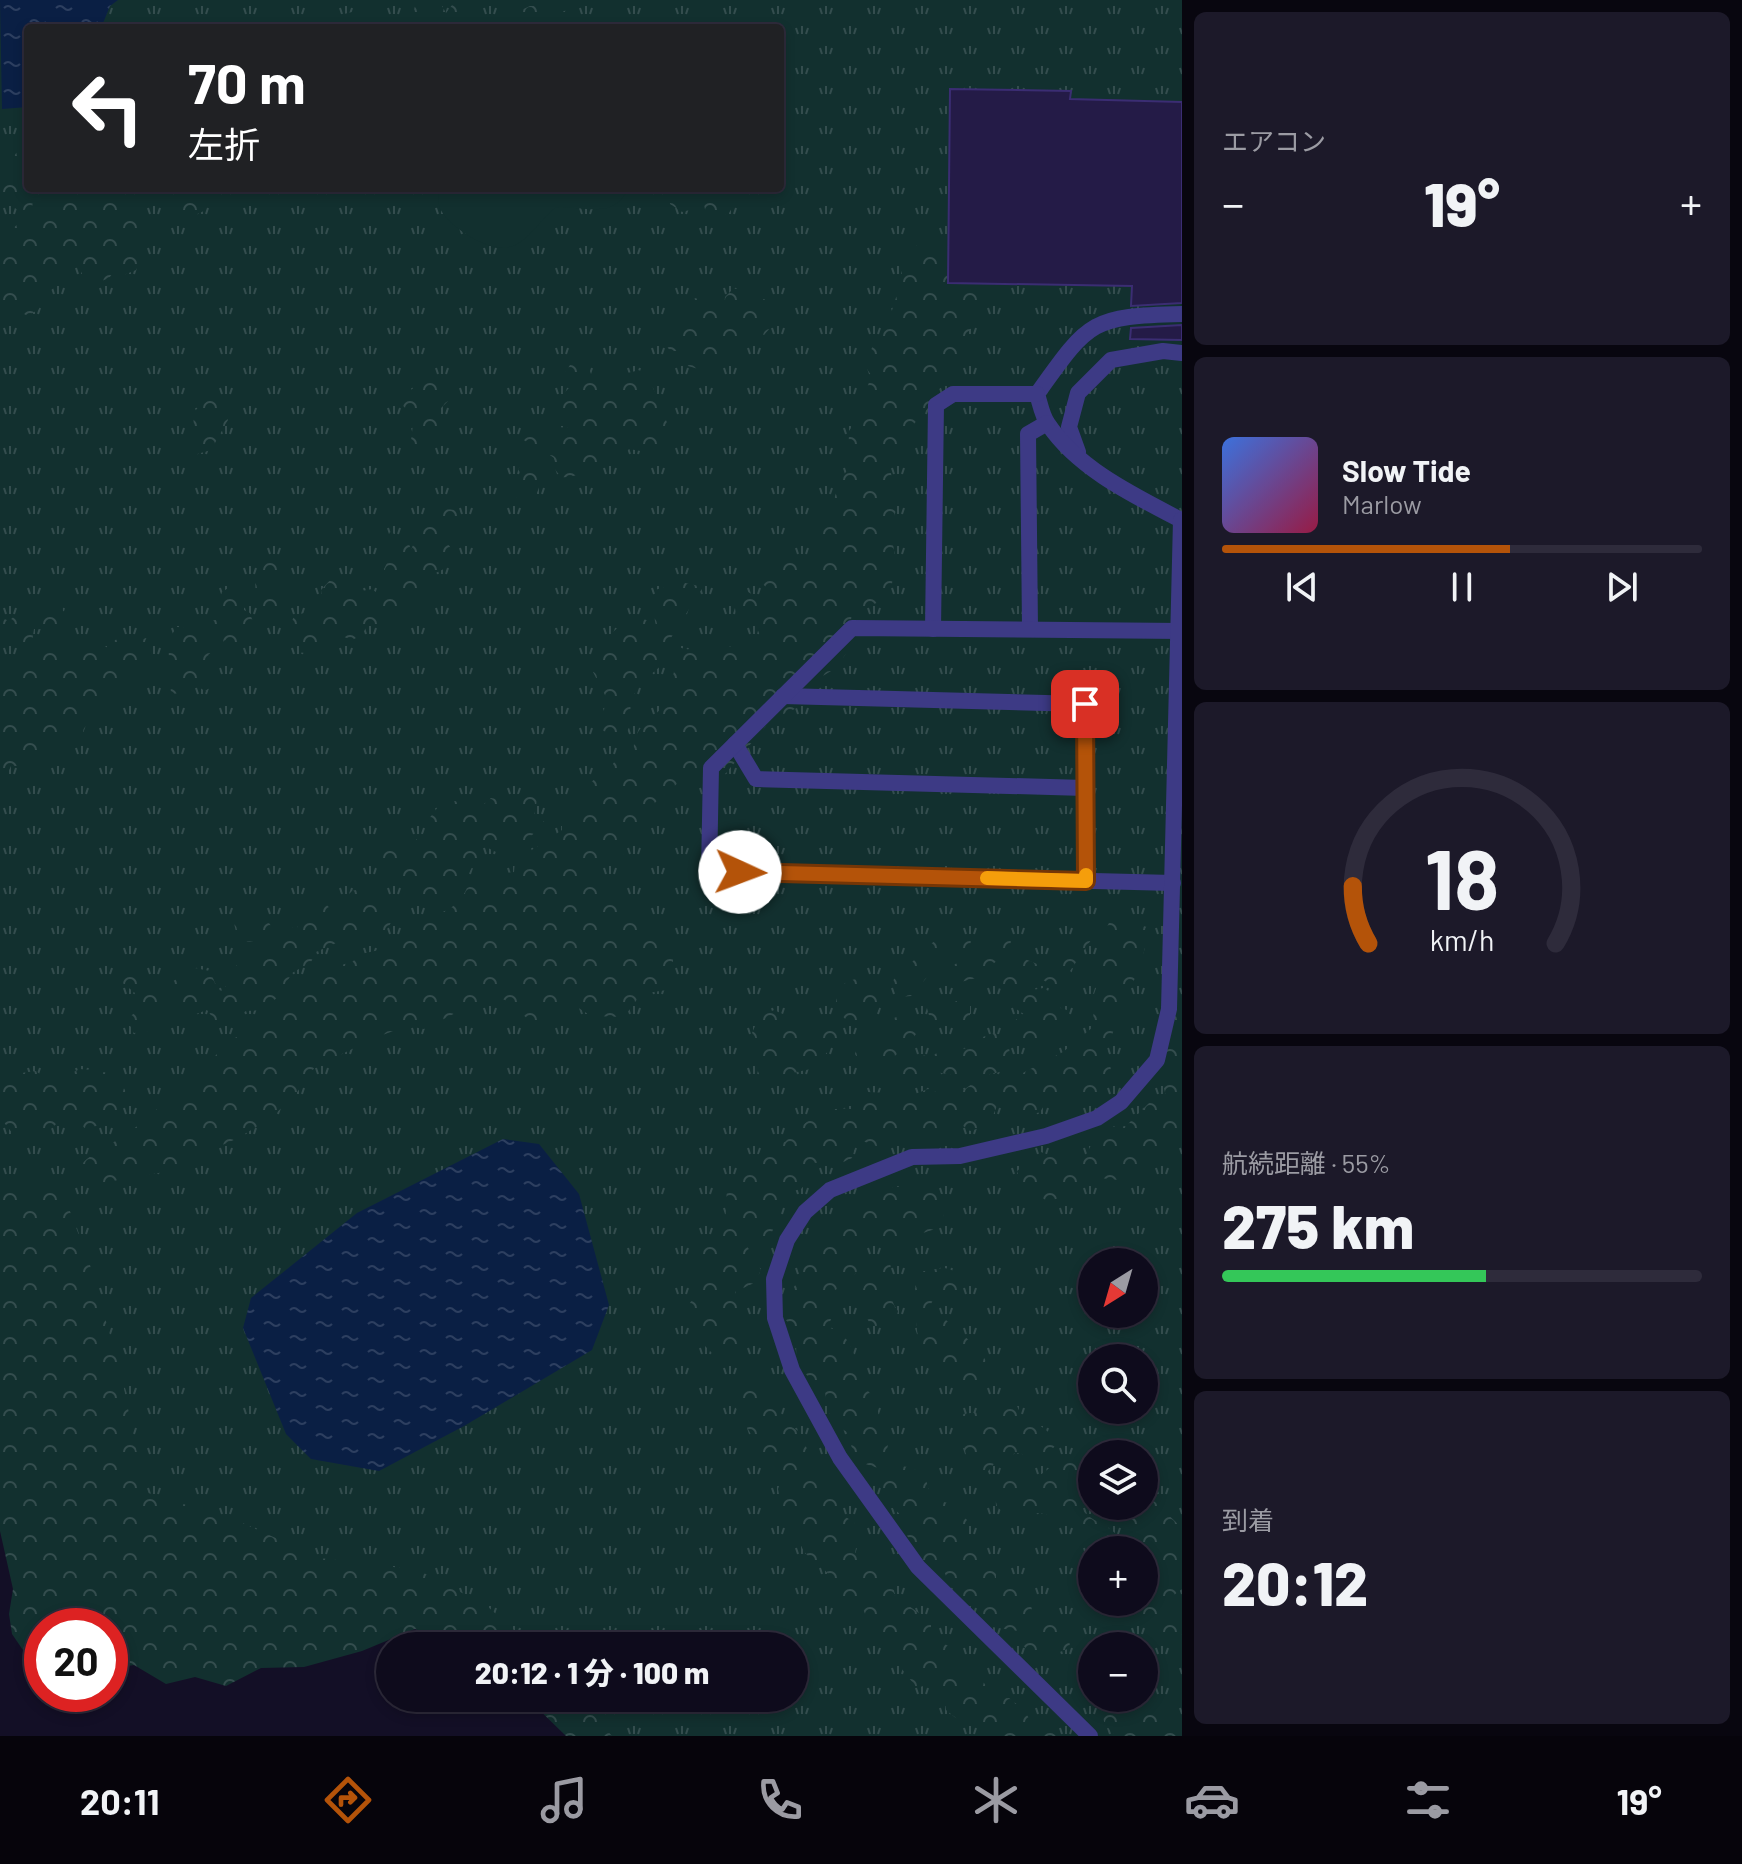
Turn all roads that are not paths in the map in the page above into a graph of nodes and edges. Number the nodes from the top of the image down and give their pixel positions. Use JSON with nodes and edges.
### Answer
{"nodes":[{"id":1,"x":1182,"y":314,"type":"edge"},
{"id":2,"x":1182,"y":353,"type":"edge"},
{"id":3,"x":1037,"y":394,"type":"junction"},
{"id":4,"x":1047,"y":423,"type":"junction"},
{"id":5,"x":1079,"y":458,"type":"junction"},
{"id":6,"x":1181,"y":519,"type":"edge"},
{"id":7,"x":933,"y":629,"type":"junction"},
{"id":8,"x":1030,"y":629,"type":"junction"},
{"id":9,"x":1180,"y":631,"type":"edge"},
{"id":10,"x":783,"y":696,"type":"junction"},
{"id":11,"x":735,"y":744,"type":"junction"},
{"id":12,"x":1085,"y":788,"type":"junction"},
{"id":13,"x":1086,"y":881,"type":"junction"},
{"id":14,"x":1173,"y":883,"type":"junction"},
{"id":15,"x":1090,"y":1736,"type":"edge"}],
"edges":[{"from":1,"to":3,"type":"lane"},
{"from":2,"to":5,"type":"lane"},
{"from":3,"to":4,"type":"lane"},
{"from":3,"to":7,"type":"lane"},
{"from":4,"to":5,"type":"lane"},
{"from":4,"to":8,"type":"lane"},
{"from":5,"to":6,"type":"lane"},
{"from":6,"to":9,"type":"lane"},
{"from":7,"to":8,"type":"lane"},
{"from":7,"to":10,"type":"lane"},
{"from":8,"to":9,"type":"lane"},
{"from":9,"to":14,"type":"lane"},
{"from":10,"to":11,"type":"lane"},
{"from":10,"to":12,"type":"lane"},
{"from":11,"to":12,"type":"lane"},
{"from":11,"to":13,"type":"lane"},
{"from":12,"to":13,"type":"lane"},
{"from":13,"to":14,"type":"lane"},
{"from":14,"to":15,"type":"lane"}]}
